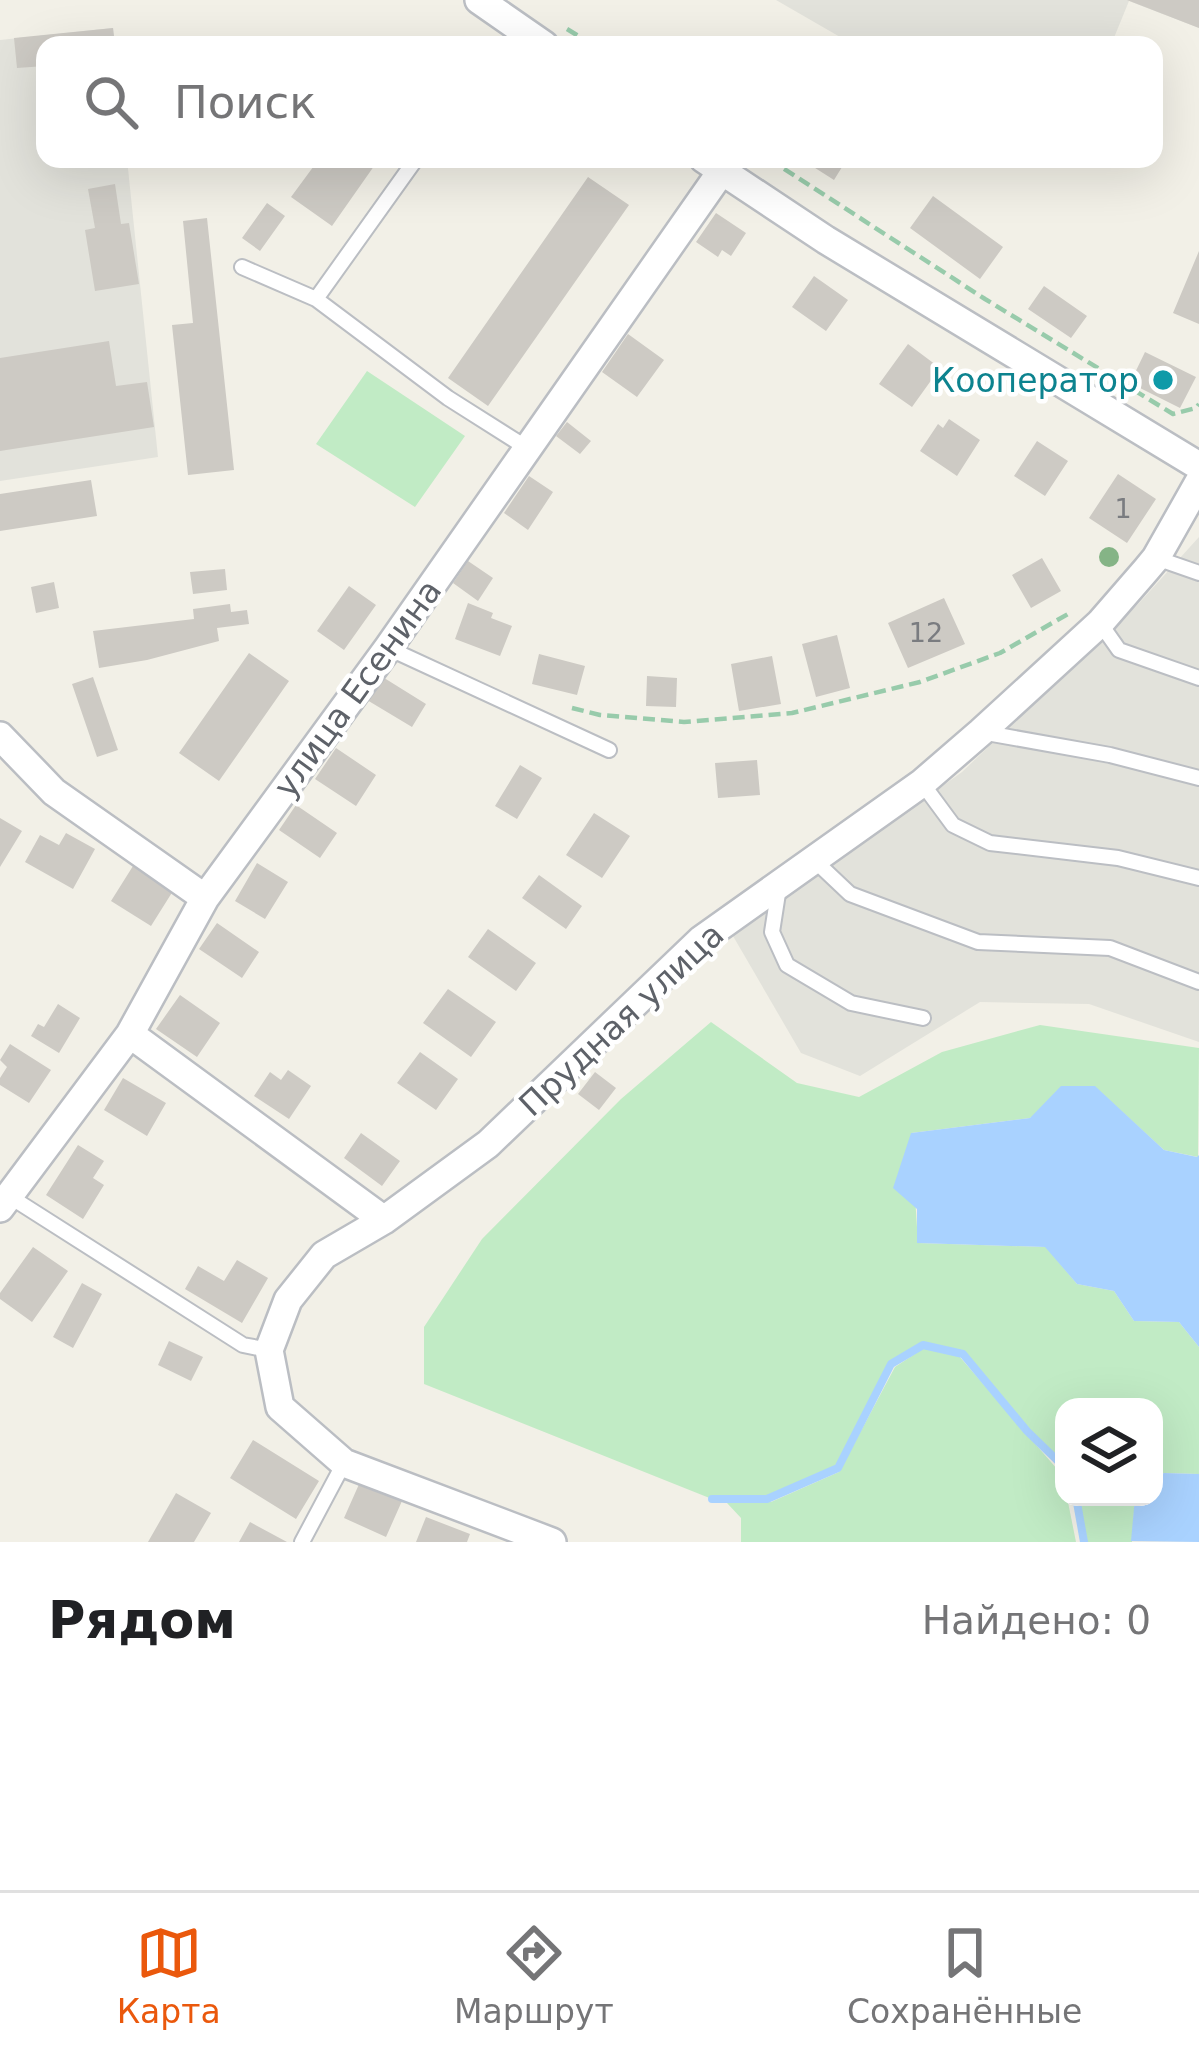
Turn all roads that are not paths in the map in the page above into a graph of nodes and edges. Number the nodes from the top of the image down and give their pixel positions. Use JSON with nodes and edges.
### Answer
{"nodes":[{"id":1,"x":484,"y":1,"type":"edge"},
{"id":2,"x":532,"y":36,"type":"edge"},
{"id":3,"x":410,"y":168,"type":"edge"},
{"id":4,"x":711,"y":168,"type":"edge"},
{"id":5,"x":718,"y":168,"type":"edge"},
{"id":6,"x":242,"y":267,"type":"dead end"},
{"id":7,"x":316,"y":299,"type":"junction"},
{"id":8,"x":527,"y":448,"type":"junction"},
{"id":9,"x":1199,"y":466,"type":"edge"},
{"id":10,"x":1199,"y":482,"type":"edge"},
{"id":11,"x":1156,"y":558,"type":"junction"},
{"id":12,"x":1199,"y":573,"type":"edge"},
{"id":13,"x":1087,"y":616,"type":"junction"},
{"id":14,"x":388,"y":647,"type":"junction"},
{"id":15,"x":1199,"y":678,"type":"edge"},
{"id":16,"x":981,"y":733,"type":"junction"},
{"id":17,"x":0,"y":736,"type":"edge"},
{"id":18,"x":609,"y":750,"type":"dead end"},
{"id":19,"x":1199,"y":778,"type":"edge"},
{"id":20,"x":922,"y":783,"type":"junction"},
{"id":21,"x":813,"y":859,"type":"junction"},
{"id":22,"x":1199,"y":878,"type":"edge"},
{"id":23,"x":780,"y":882,"type":"junction"},
{"id":24,"x":205,"y":898,"type":"junction"},
{"id":25,"x":1199,"y":982,"type":"edge"},
{"id":26,"x":923,"y":1018,"type":"dead end"},
{"id":27,"x":130,"y":1034,"type":"junction"},
{"id":28,"x":4,"y":1202,"type":"edge"},
{"id":29,"x":384,"y":1220,"type":"junction"},
{"id":30,"x":269,"y":1350,"type":"junction"},
{"id":31,"x":344,"y":1463,"type":"junction"},
{"id":32,"x":302,"y":1542,"type":"edge"},
{"id":33,"x":552,"y":1542,"type":"edge"}],
"edges":[{"from":1,"to":2,"type":"street"},
{"from":3,"to":7,"type":"lane"},
{"from":4,"to":8,"type":"street","name":"улица Есенина"},
{"from":5,"to":9,"type":"street"},
{"from":6,"to":7,"type":"lane"},
{"from":7,"to":8,"type":"lane"},
{"from":8,"to":14,"type":"street","name":"улица Есенина"},
{"from":10,"to":11,"type":"street","name":"Прудная улица"},
{"from":11,"to":12,"type":"lane"},
{"from":11,"to":13,"type":"street","name":"Прудная улица"},
{"from":13,"to":15,"type":"lane"},
{"from":13,"to":16,"type":"street","name":"Прудная улица"},
{"from":14,"to":18,"type":"lane"},
{"from":14,"to":24,"type":"street","name":"улица Есенина"},
{"from":16,"to":19,"type":"lane"},
{"from":16,"to":20,"type":"street","name":"Прудная улица"},
{"from":17,"to":24,"type":"street"},
{"from":20,"to":21,"type":"street","name":"Прудная улица"},
{"from":20,"to":22,"type":"lane"},
{"from":21,"to":23,"type":"street","name":"Прудная улица"},
{"from":21,"to":25,"type":"lane"},
{"from":23,"to":26,"type":"lane"},
{"from":23,"to":29,"type":"street","name":"Прудная улица"},
{"from":24,"to":27,"type":"street","name":"улица Есенина"},
{"from":27,"to":28,"type":"street","name":"улица Есенина"},
{"from":27,"to":29,"type":"street"},
{"from":28,"to":30,"type":"lane"},
{"from":29,"to":30,"type":"street","name":"Прудная улица"},
{"from":30,"to":31,"type":"street"},
{"from":31,"to":32,"type":"lane"},
{"from":31,"to":33,"type":"street"}]}
